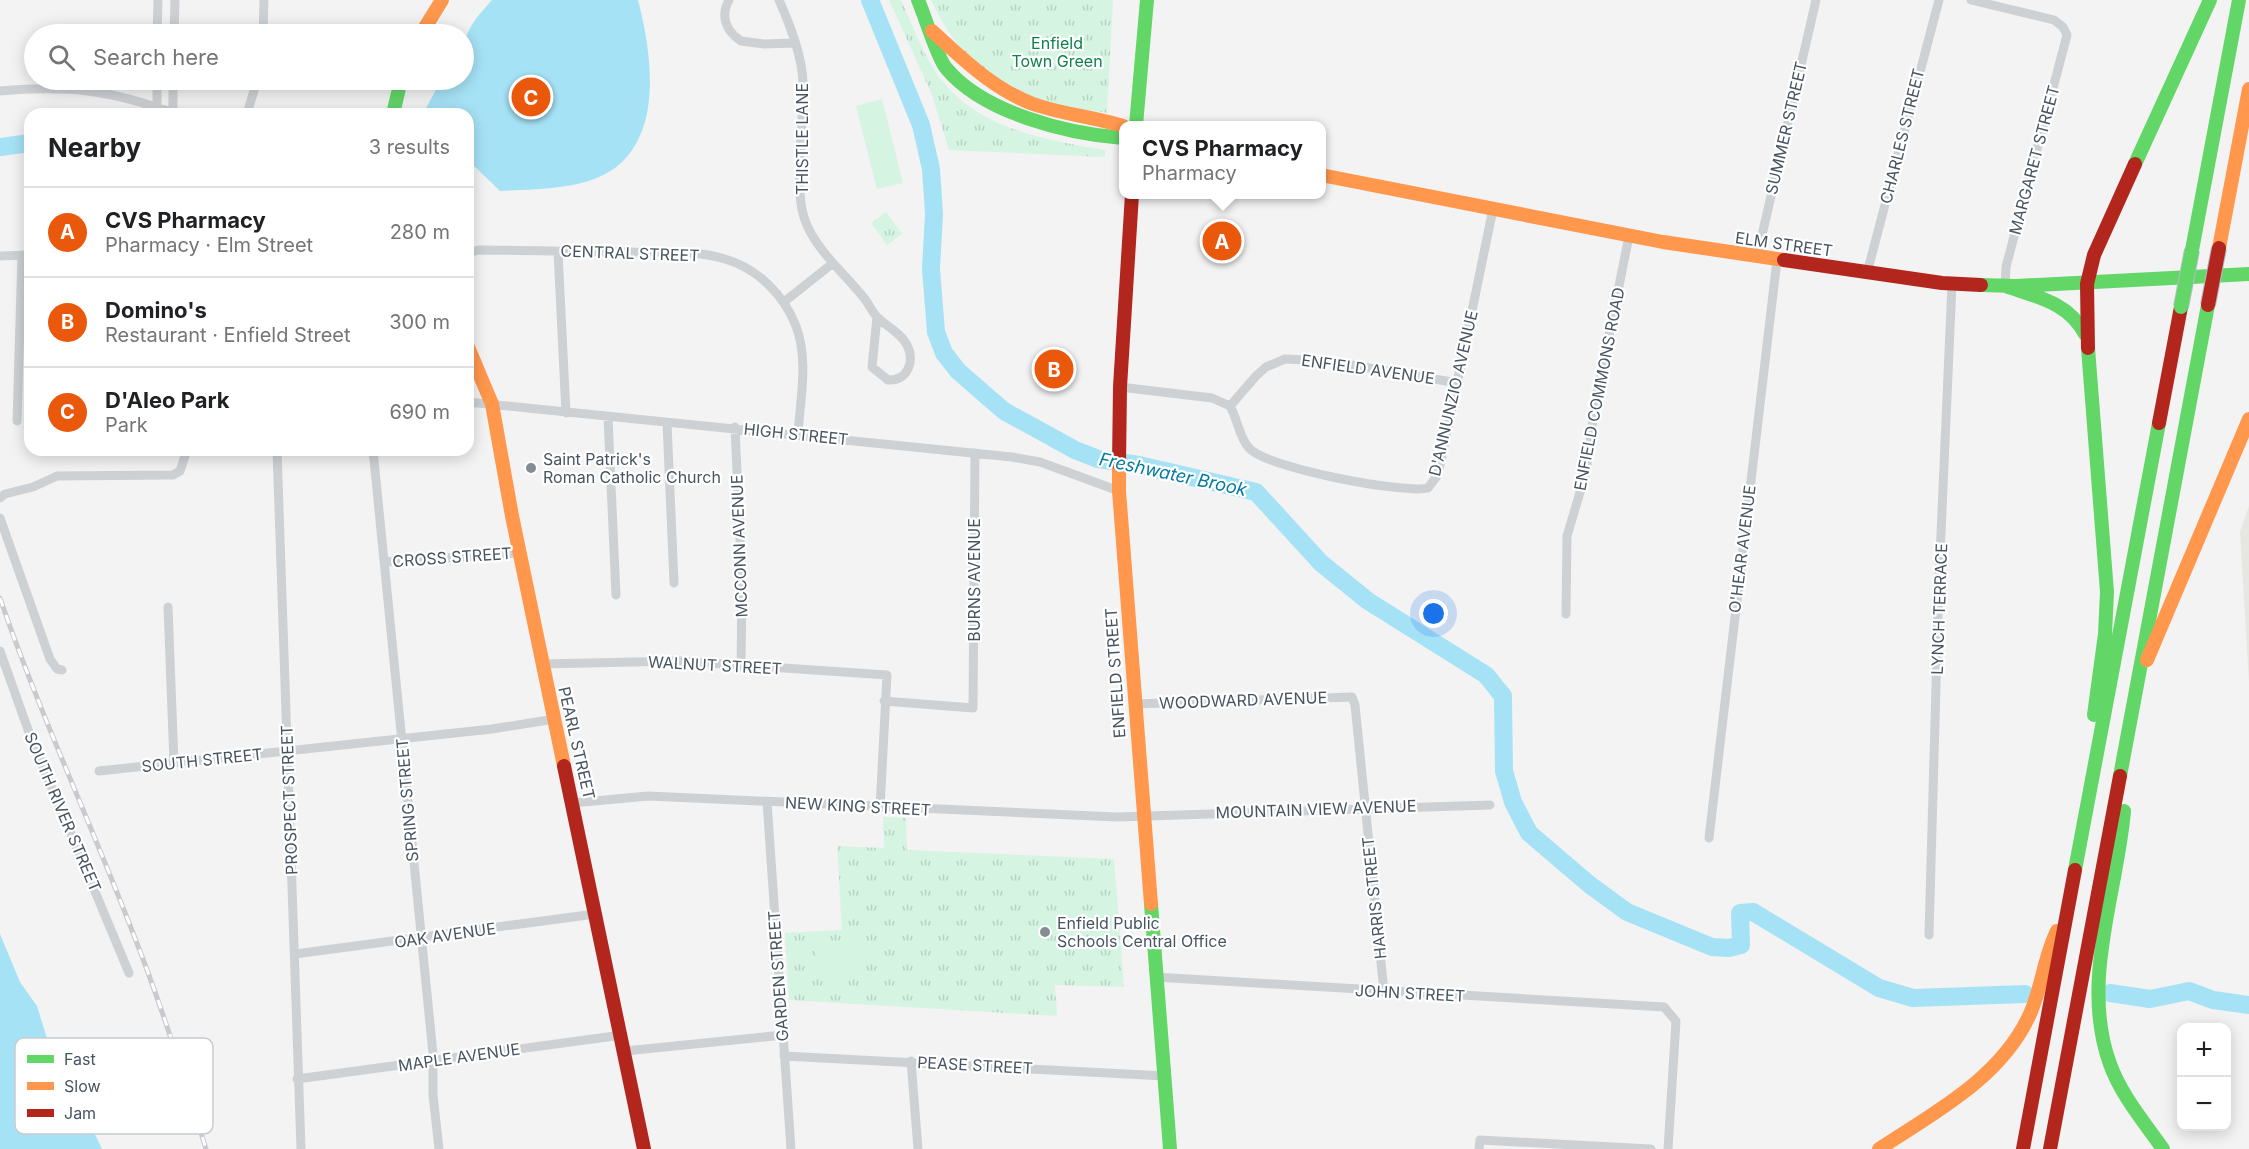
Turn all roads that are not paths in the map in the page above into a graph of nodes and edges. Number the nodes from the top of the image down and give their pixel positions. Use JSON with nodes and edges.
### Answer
{"nodes":[{"id":1,"x":158,"y":0,"type":"edge"},
{"id":2,"x":175,"y":0,"type":"edge"},
{"id":3,"x":264,"y":0,"type":"edge"},
{"id":4,"x":442,"y":0,"type":"edge"},
{"id":5,"x":729,"y":0,"type":"edge"},
{"id":6,"x":779,"y":0,"type":"edge"},
{"id":7,"x":918,"y":0,"type":"edge"},
{"id":8,"x":1147,"y":0,"type":"edge"},
{"id":9,"x":1816,"y":0,"type":"edge"},
{"id":10,"x":1940,"y":0,"type":"edge"},
{"id":11,"x":1971,"y":0,"type":"edge"},
{"id":12,"x":2210,"y":0,"type":"edge"},
{"id":13,"x":2239,"y":0,"type":"edge"},
{"id":14,"x":157,"y":24,"type":"edge"},
{"id":15,"x":174,"y":24,"type":"edge"},
{"id":16,"x":263,"y":24,"type":"edge"},
{"id":17,"x":427,"y":24,"type":"edge"},
{"id":18,"x":932,"y":31,"type":"junction"},
{"id":19,"x":794,"y":43,"type":"junction"},
{"id":20,"x":24,"y":89,"type":"edge"},
{"id":21,"x":2249,"y":89,"type":"edge"},
{"id":22,"x":90,"y":90,"type":"edge"},
{"id":23,"x":157,"y":90,"type":"edge"},
{"id":24,"x":174,"y":90,"type":"edge"},
{"id":25,"x":254,"y":90,"type":"edge"},
{"id":26,"x":399,"y":90,"type":"edge"},
{"id":27,"x":0,"y":91,"type":"edge"},
{"id":28,"x":157,"y":107,"type":"junction"},
{"id":29,"x":160,"y":108,"type":"edge"},
{"id":30,"x":175,"y":108,"type":"edge"},
{"id":31,"x":250,"y":108,"type":"edge"},
{"id":32,"x":394,"y":108,"type":"edge"},
{"id":33,"x":1136,"y":121,"type":"edge"},
{"id":34,"x":1119,"y":125,"type":"edge"},
{"id":35,"x":1119,"y":137,"type":"edge"},
{"id":36,"x":1326,"y":176,"type":"edge"},
{"id":37,"x":1132,"y":199,"type":"edge"},
{"id":38,"x":1493,"y":209,"type":"junction"},
{"id":39,"x":1629,"y":236,"type":"junction"},
{"id":40,"x":474,"y":251,"type":"edge"},
{"id":41,"x":558,"y":252,"type":"junction"},
{"id":42,"x":24,"y":255,"type":"edge"},
{"id":43,"x":0,"y":256,"type":"edge"},
{"id":44,"x":1756,"y":257,"type":"junction"},
{"id":45,"x":1777,"y":260,"type":"junction"},
{"id":46,"x":832,"y":263,"type":"junction"},
{"id":47,"x":1867,"y":273,"type":"junction"},
{"id":48,"x":2249,"y":274,"type":"edge"},
{"id":49,"x":1952,"y":284,"type":"junction"},
{"id":50,"x":2087,"y":284,"type":"junction"},
{"id":51,"x":2005,"y":286,"type":"junction"},
{"id":52,"x":784,"y":302,"type":"junction"},
{"id":53,"x":878,"y":317,"type":"junction"},
{"id":54,"x":24,"y":336,"type":"edge"},
{"id":55,"x":2088,"y":342,"type":"junction"},
{"id":56,"x":474,"y":361,"type":"edge"},
{"id":57,"x":1458,"y":383,"type":"junction"},
{"id":58,"x":1120,"y":387,"type":"junction"},
{"id":59,"x":474,"y":402,"type":"edge"},
{"id":60,"x":492,"y":404,"type":"junction"},
{"id":61,"x":1230,"y":406,"type":"junction"},
{"id":62,"x":566,"y":413,"type":"junction"},
{"id":63,"x":608,"y":418,"type":"junction"},
{"id":64,"x":2249,"y":419,"type":"edge"},
{"id":65,"x":17,"y":421,"type":"dead end"},
{"id":66,"x":667,"y":423,"type":"junction"},
{"id":67,"x":735,"y":427,"type":"junction"},
{"id":68,"x":798,"y":435,"type":"junction"},
{"id":69,"x":975,"y":453,"type":"junction"},
{"id":70,"x":185,"y":456,"type":"edge"},
{"id":71,"x":277,"y":456,"type":"edge"},
{"id":72,"x":374,"y":456,"type":"edge"},
{"id":73,"x":1119,"y":491,"type":"junction"},
{"id":74,"x":0,"y":498,"type":"edge"},
{"id":75,"x":0,"y":518,"type":"edge"},
{"id":76,"x":520,"y":553,"type":"junction"},
{"id":77,"x":384,"y":562,"type":"junction"},
{"id":78,"x":674,"y":583,"type":"dead end"},
{"id":79,"x":616,"y":595,"type":"dead end"},
{"id":80,"x":168,"y":607,"type":"dead end"},
{"id":81,"x":1566,"y":614,"type":"dead end"},
{"id":82,"x":0,"y":651,"type":"edge"},
{"id":83,"x":542,"y":664,"type":"junction"},
{"id":84,"x":741,"y":666,"type":"junction"},
{"id":85,"x":62,"y":670,"type":"dead end"},
{"id":86,"x":2140,"y":670,"type":"junction"},
{"id":87,"x":1352,"y":697,"type":"joint"},
{"id":88,"x":884,"y":701,"type":"junction"},
{"id":89,"x":1134,"y":704,"type":"junction"},
{"id":90,"x":555,"y":719,"type":"junction"},
{"id":91,"x":401,"y":738,"type":"junction"},
{"id":92,"x":286,"y":750,"type":"junction"},
{"id":93,"x":2098,"y":752,"type":"junction"},
{"id":94,"x":174,"y":763,"type":"junction"},
{"id":95,"x":99,"y":771,"type":"dead end"},
{"id":96,"x":2119,"y":779,"type":"junction"},
{"id":97,"x":767,"y":802,"type":"junction"},
{"id":98,"x":573,"y":803,"type":"junction"},
{"id":99,"x":1490,"y":805,"type":"dead end"},
{"id":100,"x":1364,"y":807,"type":"junction"},
{"id":101,"x":880,"y":808,"type":"junction"},
{"id":102,"x":1142,"y":817,"type":"junction"},
{"id":103,"x":1709,"y":838,"type":"dead end"},
{"id":104,"x":595,"y":914,"type":"junction"},
{"id":105,"x":2067,"y":915,"type":"junction"},
{"id":106,"x":1929,"y":935,"type":"dead end"},
{"id":107,"x":420,"y":938,"type":"junction"},
{"id":108,"x":295,"y":954,"type":"junction"},
{"id":109,"x":129,"y":973,"type":"dead end"},
{"id":110,"x":1155,"y":977,"type":"junction"},
{"id":111,"x":1384,"y":992,"type":"junction"},
{"id":112,"x":621,"y":1035,"type":"junction"},
{"id":113,"x":783,"y":1035,"type":"junction"},
{"id":114,"x":625,"y":1050,"type":"junction"},
{"id":115,"x":784,"y":1056,"type":"junction"},
{"id":116,"x":432,"y":1061,"type":"junction"},
{"id":117,"x":911,"y":1061,"type":"junction"},
{"id":118,"x":1165,"y":1076,"type":"junction"},
{"id":119,"x":297,"y":1078,"type":"junction"},
{"id":120,"x":301,"y":1149,"type":"edge"},
{"id":121,"x":439,"y":1149,"type":"edge"},
{"id":122,"x":644,"y":1149,"type":"edge"},
{"id":123,"x":791,"y":1149,"type":"edge"},
{"id":124,"x":918,"y":1149,"type":"edge"},
{"id":125,"x":1170,"y":1149,"type":"edge"},
{"id":126,"x":1479,"y":1149,"type":"edge"},
{"id":127,"x":1651,"y":1149,"type":"edge"},
{"id":128,"x":1668,"y":1149,"type":"edge"},
{"id":129,"x":1879,"y":1149,"type":"edge"},
{"id":130,"x":2023,"y":1149,"type":"edge"},
{"id":131,"x":2050,"y":1149,"type":"edge"},
{"id":132,"x":2163,"y":1149,"type":"edge"}],
"edges":[{"from":1,"to":14,"type":"street"},
{"from":2,"to":15,"type":"street"},
{"from":3,"to":16,"type":"street"},
{"from":4,"to":17,"type":"main road"},
{"from":5,"to":19,"type":"street"},
{"from":6,"to":19,"type":"street","name":"THISTLE LANE"},
{"from":7,"to":18,"type":"main road"},
{"from":8,"to":33,"type":"main road"},
{"from":9,"to":44,"type":"street","name":"SUMMER STREET"},
{"from":10,"to":47,"type":"street","name":"CHARLES STREET"},
{"from":11,"to":51,"type":"street","name":"MARGARET STREET"},
{"from":12,"to":50,"type":"main road"},
{"from":13,"to":93,"type":"main road","bridge":true},
{"from":18,"to":34,"type":"main road"},
{"from":18,"to":35,"type":"main road"},
{"from":19,"to":46,"type":"street","name":"THISTLE LANE"},
{"from":20,"to":27,"type":"street"},
{"from":21,"to":86,"type":"main road","bridge":true},
{"from":22,"to":28,"type":"street"},
{"from":23,"to":28,"type":"street"},
{"from":24,"to":30,"type":"street"},
{"from":25,"to":31,"type":"street"},
{"from":26,"to":32,"type":"main road"},
{"from":28,"to":29,"type":"street"},
{"from":36,"to":38,"type":"main road","name":"ELM STREET"},
{"from":37,"to":58,"type":"main road","name":"ENFIELD STREET"},
{"from":38,"to":39,"type":"main road","name":"ELM STREET"},
{"from":38,"to":57,"type":"street","name":"D'ANNUNZIO AVENUE"},
{"from":39,"to":44,"type":"main road","name":"ELM STREET"},
{"from":39,"to":81,"type":"street","name":"ENFIELD COMMONS ROAD"},
{"from":40,"to":41,"type":"street","name":"CENTRAL STREET"},
{"from":41,"to":52,"type":"street","name":"CENTRAL STREET"},
{"from":41,"to":62,"type":"street"},
{"from":42,"to":43,"type":"street"},
{"from":44,"to":45,"type":"main road","name":"ELM STREET"},
{"from":45,"to":47,"type":"main road","name":"ELM STREET"},
{"from":45,"to":103,"type":"street","name":"O'HEAR AVENUE"},
{"from":46,"to":52,"type":"street"},
{"from":46,"to":53,"type":"street","name":"THISTLE LANE"},
{"from":47,"to":49,"type":"main road","name":"ELM STREET"},
{"from":48,"to":50,"type":"main road","name":"ELM STREET"},
{"from":49,"to":51,"type":"main road","name":"ELM STREET"},
{"from":49,"to":106,"type":"street","name":"LYNCH TERRACE"},
{"from":50,"to":51,"type":"main road","name":"ELM STREET"},
{"from":50,"to":55,"type":"main road"},
{"from":51,"to":55,"type":"main road"},
{"from":52,"to":68,"type":"street","name":"CENTRAL STREET"},
{"from":53,"to":53,"type":"street","name":"THISTLE LANE"},
{"from":54,"to":65,"type":"street"},
{"from":55,"to":93,"type":"main road"},
{"from":56,"to":60,"type":"main road","name":"PEARL STREET"},
{"from":57,"to":61,"type":"street","name":"ENFIELD AVENUE"},
{"from":57,"to":61,"type":"street","name":"D'ANNUNZIO AVENUE"},
{"from":58,"to":61,"type":"street"},
{"from":58,"to":73,"type":"main road","name":"ENFIELD STREET"},
{"from":59,"to":60,"type":"street","name":"HIGH STREET"},
{"from":60,"to":62,"type":"street","name":"HIGH STREET"},
{"from":60,"to":76,"type":"main road","name":"PEARL STREET"},
{"from":62,"to":63,"type":"street","name":"HIGH STREET"},
{"from":63,"to":66,"type":"street","name":"HIGH STREET"},
{"from":63,"to":79,"type":"street"},
{"from":64,"to":86,"type":"main road"},
{"from":66,"to":67,"type":"street","name":"HIGH STREET"},
{"from":66,"to":78,"type":"street"},
{"from":67,"to":68,"type":"street","name":"HIGH STREET"},
{"from":67,"to":84,"type":"street","name":"MCCONN AVENUE"},
{"from":68,"to":69,"type":"street","name":"HIGH STREET"},
{"from":69,"to":73,"type":"street","name":"HIGH STREET"},
{"from":69,"to":88,"type":"street","name":"BURNS AVENUE"},
{"from":70,"to":74,"type":"street"},
{"from":71,"to":92,"type":"street","name":"PROSPECT STREET"},
{"from":72,"to":77,"type":"street","name":"SPRING STREET"},
{"from":73,"to":89,"type":"main road","name":"ENFIELD STREET"},
{"from":75,"to":85,"type":"street"},
{"from":76,"to":77,"type":"street","name":"CROSS STREET"},
{"from":76,"to":83,"type":"main road","name":"PEARL STREET"},
{"from":77,"to":91,"type":"street","name":"SPRING STREET"},
{"from":80,"to":94,"type":"street"},
{"from":82,"to":109,"type":"street","name":"SOUTH RIVER STREET"},
{"from":83,"to":84,"type":"street","name":"WALNUT STREET"},
{"from":83,"to":90,"type":"main road","name":"PEARL STREET"},
{"from":84,"to":88,"type":"street","name":"WALNUT STREET"},
{"from":86,"to":96,"type":"main road"},
{"from":87,"to":89,"type":"street","name":"WOODWARD AVENUE"},
{"from":87,"to":100,"type":"street","name":"HARRIS STREET"},
{"from":88,"to":101,"type":"street"},
{"from":89,"to":102,"type":"main road","name":"ENFIELD STREET"},
{"from":90,"to":91,"type":"street","name":"SOUTH STREET"},
{"from":90,"to":98,"type":"main road","name":"PEARL STREET"},
{"from":91,"to":92,"type":"street","name":"SOUTH STREET"},
{"from":91,"to":107,"type":"street","name":"SPRING STREET"},
{"from":92,"to":94,"type":"street","name":"SOUTH STREET"},
{"from":92,"to":108,"type":"street","name":"PROSPECT STREET"},
{"from":93,"to":105,"type":"main road"},
{"from":94,"to":95,"type":"street","name":"SOUTH STREET"},
{"from":96,"to":131,"type":"main road"},
{"from":96,"to":132,"type":"main road"},
{"from":97,"to":98,"type":"street","name":"NEW KING STREET"},
{"from":97,"to":101,"type":"street","name":"NEW KING STREET"},
{"from":97,"to":113,"type":"street","name":"GARDEN STREET"},
{"from":98,"to":104,"type":"main road","name":"PEARL STREET"},
{"from":99,"to":100,"type":"street","name":"MOUNTAIN VIEW AVENUE"},
{"from":100,"to":102,"type":"street","name":"MOUNTAIN VIEW AVENUE"},
{"from":100,"to":111,"type":"street","name":"HARRIS STREET"},
{"from":101,"to":102,"type":"street","name":"NEW KING STREET"},
{"from":102,"to":110,"type":"main road","name":"ENFIELD STREET"},
{"from":104,"to":107,"type":"street","name":"OAK AVENUE"},
{"from":104,"to":112,"type":"main road","name":"PEARL STREET"},
{"from":105,"to":129,"type":"main road"},
{"from":105,"to":130,"type":"main road"},
{"from":107,"to":108,"type":"street","name":"OAK AVENUE"},
{"from":107,"to":116,"type":"street","name":"SPRING STREET"},
{"from":108,"to":119,"type":"street","name":"PROSPECT STREET"},
{"from":110,"to":111,"type":"street","name":"JOHN STREET"},
{"from":110,"to":118,"type":"main road","name":"ENFIELD STREET"},
{"from":111,"to":128,"type":"street","name":"JOHN STREET"},
{"from":112,"to":114,"type":"main road","name":"PEARL STREET"},
{"from":112,"to":116,"type":"street","name":"MAPLE AVENUE"},
{"from":113,"to":114,"type":"street"},
{"from":113,"to":115,"type":"street","name":"GARDEN STREET"},
{"from":114,"to":122,"type":"main road","name":"PEARL STREET"},
{"from":115,"to":117,"type":"street","name":"PEASE STREET"},
{"from":115,"to":123,"type":"street","name":"GARDEN STREET"},
{"from":116,"to":119,"type":"street","name":"MAPLE AVENUE"},
{"from":116,"to":121,"type":"street","name":"SPRING STREET"},
{"from":117,"to":118,"type":"street","name":"PEASE STREET"},
{"from":117,"to":124,"type":"street"},
{"from":118,"to":125,"type":"main road","name":"ENFIELD STREET"},
{"from":119,"to":120,"type":"street","name":"PROSPECT STREET"},
{"from":126,"to":127,"type":"street"}]}
